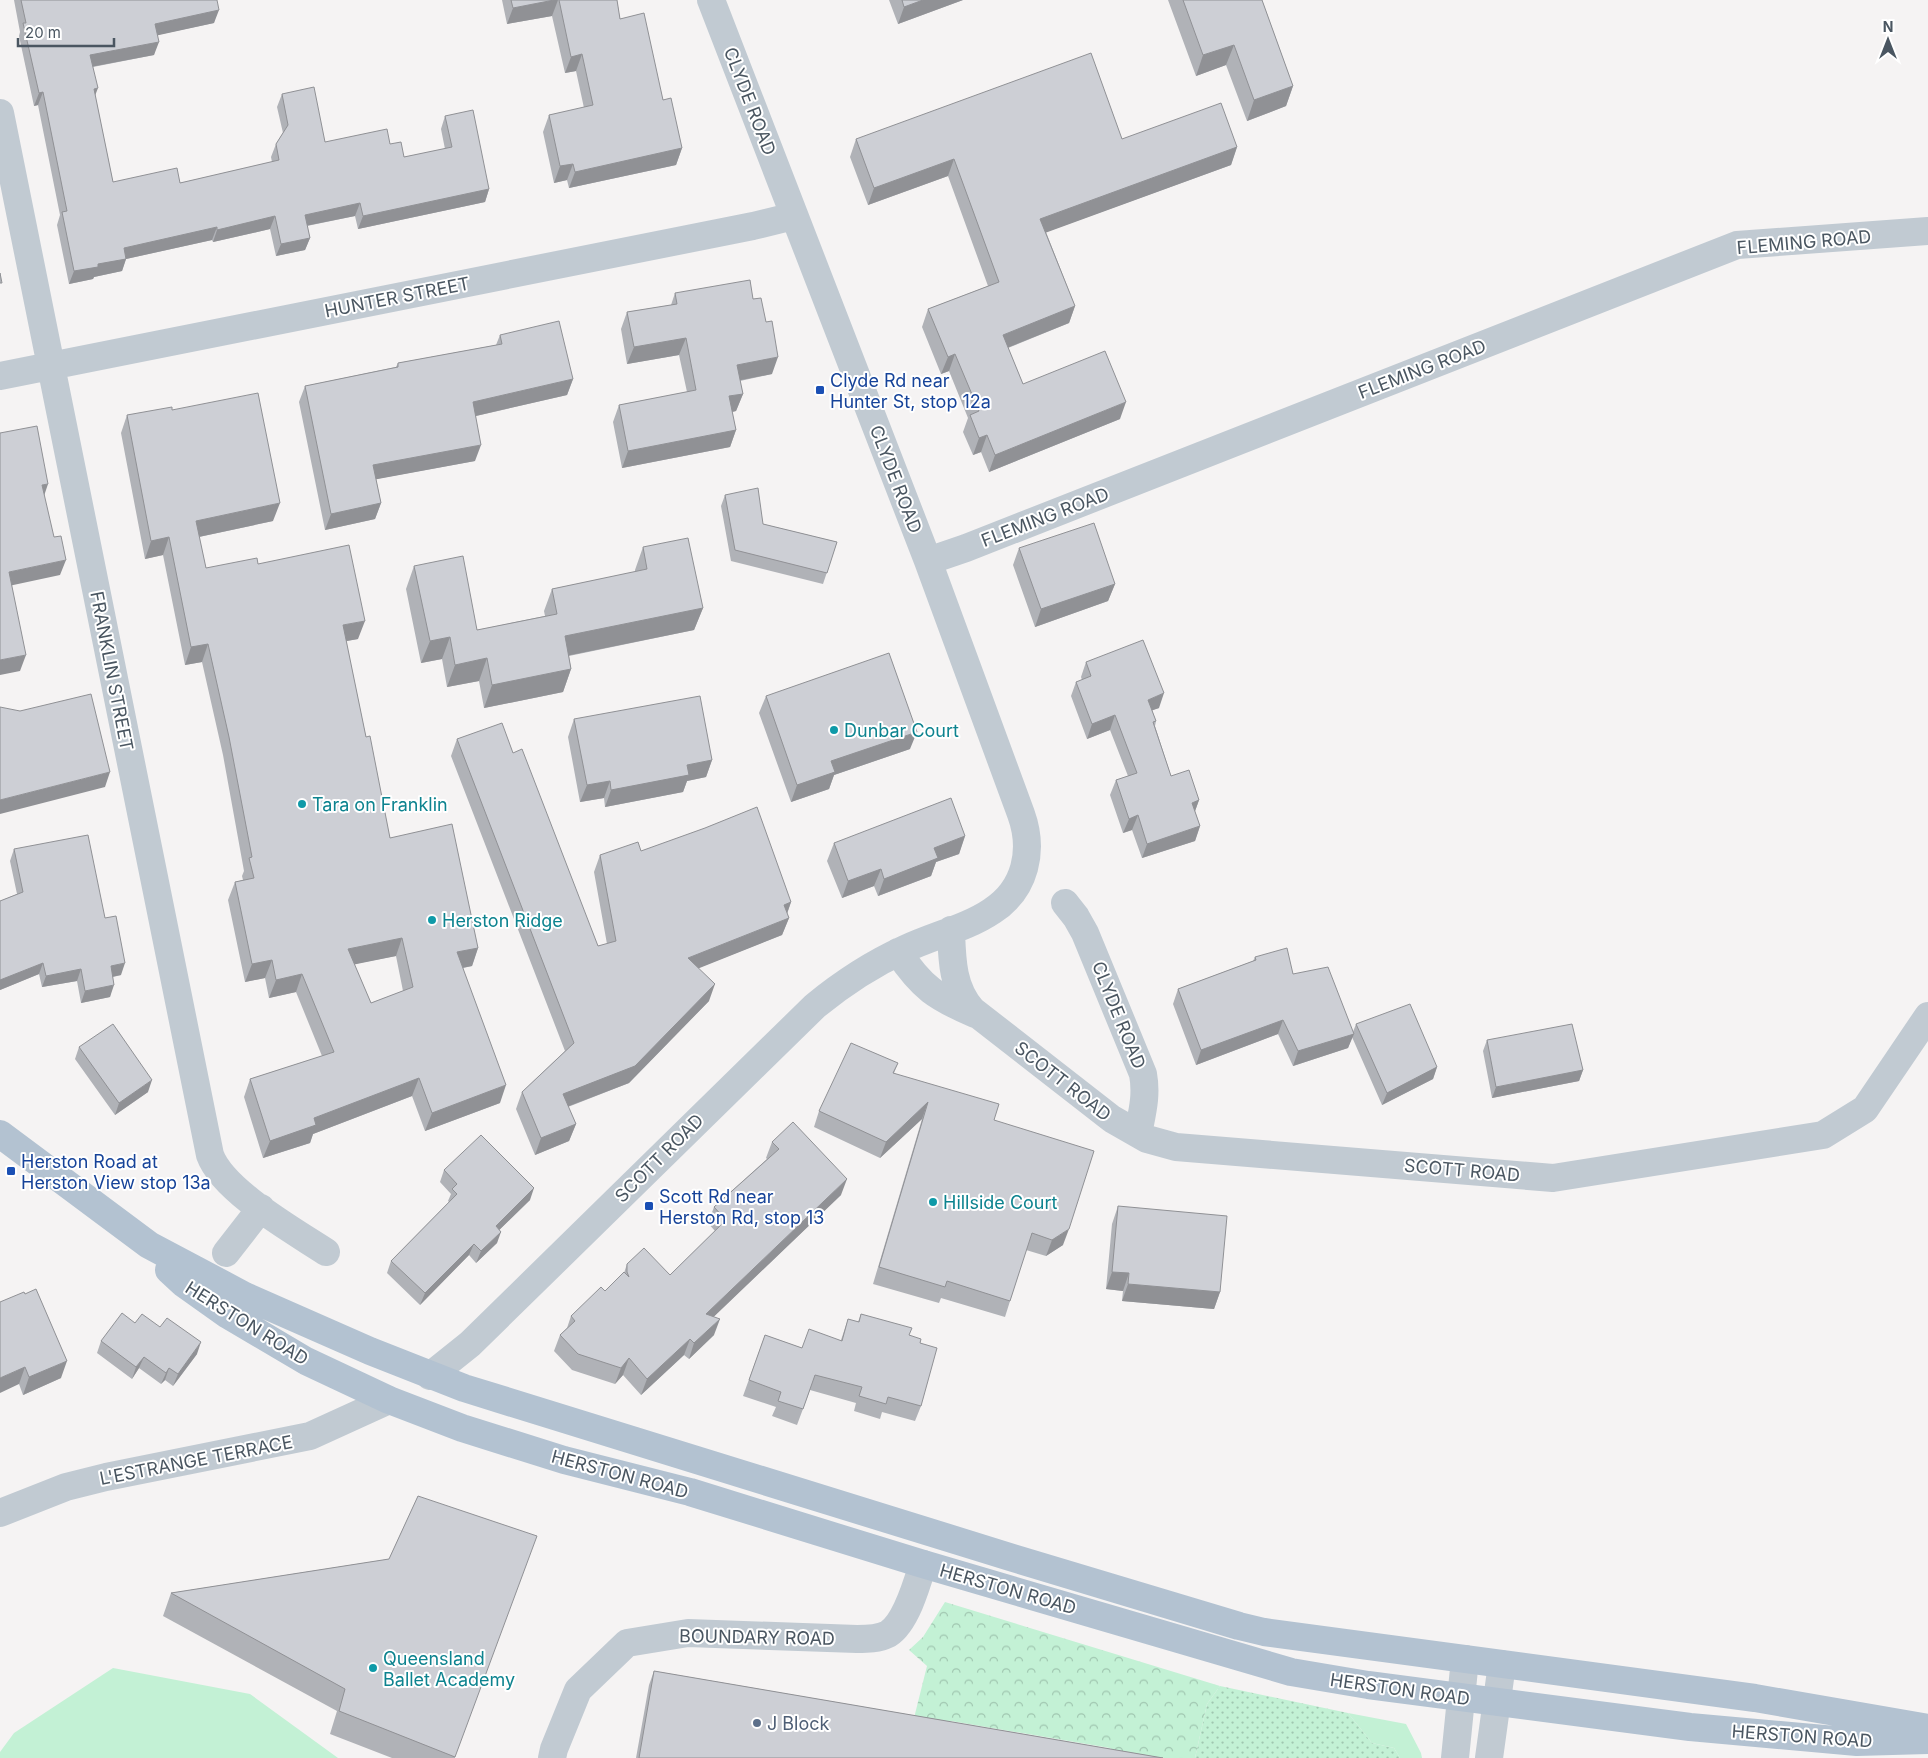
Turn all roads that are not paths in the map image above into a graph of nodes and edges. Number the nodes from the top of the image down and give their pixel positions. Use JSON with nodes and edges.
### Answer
{"nodes":[{"id":1,"x":711,"y":0,"type":"edge"},
{"id":2,"x":0,"y":113,"type":"edge"},
{"id":3,"x":794,"y":216,"type":"junction"},
{"id":4,"x":1928,"y":232,"type":"edge"},
{"id":5,"x":50,"y":366,"type":"junction"},
{"id":6,"x":0,"y":376,"type":"edge"},
{"id":7,"x":928,"y":561,"type":"junction"},
{"id":8,"x":1065,"y":902,"type":"dead end"},
{"id":9,"x":979,"y":918,"type":"joint"},
{"id":10,"x":951,"y":930,"type":"junction"},
{"id":11,"x":898,"y":952,"type":"junction"},
{"id":12,"x":978,"y":1016,"type":"junction"},
{"id":13,"x":1928,"y":1016,"type":"edge"},
{"id":14,"x":0,"y":1134,"type":"edge"},
{"id":15,"x":1138,"y":1134,"type":"junction"},
{"id":16,"x":260,"y":1208,"type":"junction"},
{"id":17,"x":150,"y":1246,"type":"junction"},
{"id":18,"x":326,"y":1252,"type":"dead end"},
{"id":19,"x":226,"y":1253,"type":"dead end"},
{"id":20,"x":430,"y":1376,"type":"junction"},
{"id":21,"x":389,"y":1400,"type":"junction"},
{"id":22,"x":751,"y":1478,"type":"junction"},
{"id":23,"x":0,"y":1513,"type":"edge"},
{"id":24,"x":923,"y":1564,"type":"junction"},
{"id":25,"x":1465,"y":1659,"type":"junction"},
{"id":26,"x":1502,"y":1664,"type":"junction"},
{"id":27,"x":1460,"y":1697,"type":"junction"},
{"id":28,"x":1497,"y":1702,"type":"junction"},
{"id":29,"x":1928,"y":1728,"type":"edge"},
{"id":30,"x":1928,"y":1740,"type":"edge"},
{"id":31,"x":552,"y":1758,"type":"edge"},
{"id":32,"x":1456,"y":1758,"type":"edge"},
{"id":33,"x":1489,"y":1758,"type":"edge"}],
"edges":[{"from":1,"to":3,"type":"street","name":"CLYDE ROAD"},
{"from":2,"to":5,"type":"street","name":"FRANKLIN STREET"},
{"from":3,"to":5,"type":"street","name":"HUNTER STREET"},
{"from":3,"to":7,"type":"street","name":"CLYDE ROAD"},
{"from":4,"to":7,"type":"street","name":"FLEMING ROAD"},
{"from":5,"to":6,"type":"street","name":"HUNTER STREET"},
{"from":5,"to":16,"type":"street","name":"FRANKLIN STREET"},
{"from":7,"to":9,"type":"street","name":"CLYDE ROAD"},
{"from":8,"to":15,"type":"street","name":"CLYDE ROAD"},
{"from":9,"to":10,"type":"street","name":"SCOTT ROAD"},
{"from":10,"to":11,"type":"street","name":"SCOTT ROAD"},
{"from":10,"to":12,"type":"street","name":"SCOTT ROAD"},
{"from":11,"to":12,"type":"street","name":"SCOTT ROAD"},
{"from":11,"to":20,"type":"street","name":"SCOTT ROAD"},
{"from":12,"to":15,"type":"street","name":"SCOTT ROAD"},
{"from":13,"to":15,"type":"street","name":"SCOTT ROAD"},
{"from":14,"to":17,"type":"main road","name":"HERSTON ROAD"},
{"from":16,"to":18,"type":"street","name":"FRANKLIN STREET"},
{"from":16,"to":19,"type":"street"},
{"from":17,"to":20,"type":"main road","name":"HERSTON ROAD"},
{"from":17,"to":21,"type":"main road","name":"HERSTON ROAD"},
{"from":20,"to":21,"type":"main road"},
{"from":20,"to":22,"type":"main road","name":"HERSTON ROAD"},
{"from":21,"to":23,"type":"street","name":"L'ESTRANGE TERRACE"},
{"from":21,"to":24,"type":"main road","name":"HERSTON ROAD"},
{"from":22,"to":24,"type":"main road"},
{"from":22,"to":25,"type":"main road","name":"HERSTON ROAD"},
{"from":24,"to":27,"type":"main road","name":"HERSTON ROAD"},
{"from":24,"to":31,"type":"street","name":"BOUNDARY ROAD"},
{"from":25,"to":26,"type":"main road","name":"HERSTON ROAD"},
{"from":25,"to":27,"type":"street"},
{"from":26,"to":28,"type":"street"},
{"from":26,"to":29,"type":"main road","name":"HERSTON ROAD"},
{"from":27,"to":28,"type":"main road","name":"HERSTON ROAD"},
{"from":27,"to":32,"type":"street"},
{"from":28,"to":30,"type":"main road","name":"HERSTON ROAD"},
{"from":28,"to":33,"type":"street"}]}
